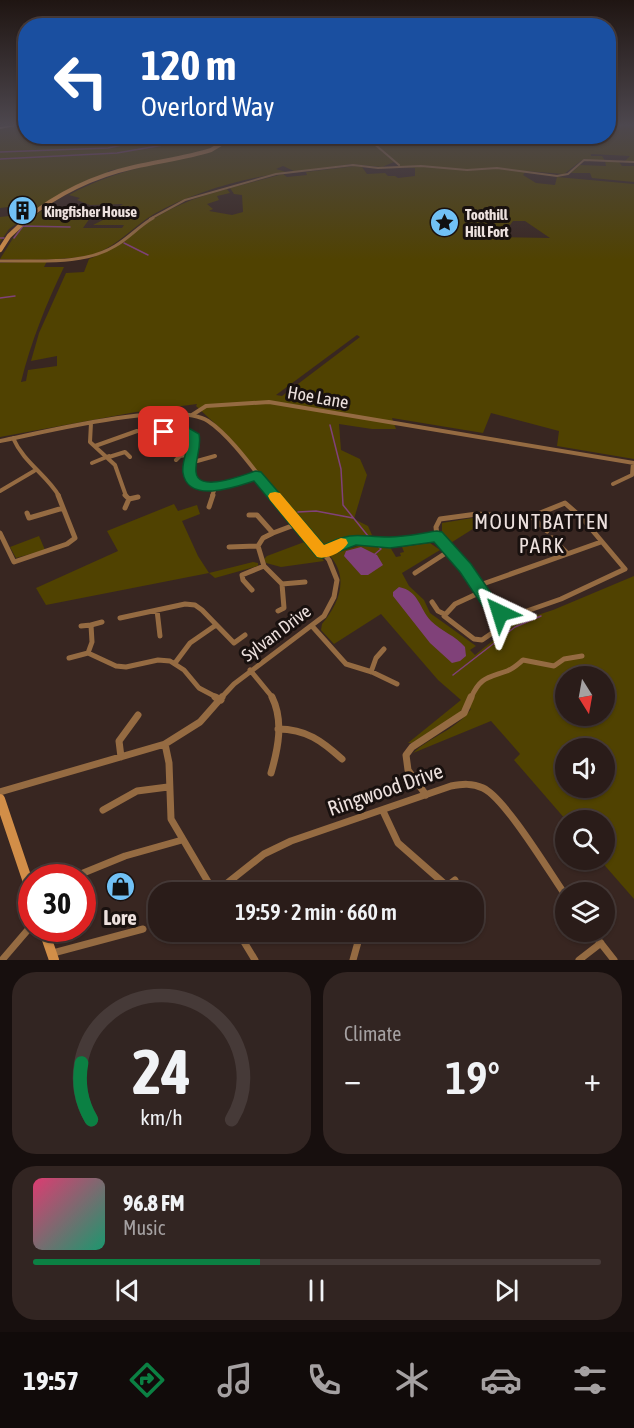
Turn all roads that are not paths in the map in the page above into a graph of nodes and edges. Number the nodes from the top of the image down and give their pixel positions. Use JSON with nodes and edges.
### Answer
{"nodes":[{"id":1,"x":120,"y":171,"type":"edge"},
{"id":2,"x":308,"y":171,"type":"edge"},
{"id":3,"x":518,"y":171,"type":"edge"},
{"id":4,"x":572,"y":171,"type":"edge"},
{"id":5,"x":0,"y":250,"type":"edge"},
{"id":6,"x":0,"y":261,"type":"edge"},
{"id":7,"x":192,"y":415,"type":"junction"},
{"id":8,"x":91,"y":423,"type":"junction"},
{"id":9,"x":163,"y":429,"type":"dead end"},
{"id":10,"x":137,"y":431,"type":"dead end"},
{"id":11,"x":13,"y":438,"type":"junction"},
{"id":12,"x":0,"y":441,"type":"edge"},
{"id":13,"x":95,"y":446,"type":"junction"},
{"id":14,"x":192,"y":454,"type":"junction"},
{"id":15,"x":215,"y":456,"type":"dead end"},
{"id":16,"x":109,"y":457,"type":"junction"},
{"id":17,"x":130,"y":457,"type":"dead end"},
{"id":18,"x":176,"y":457,"type":"dead end"},
{"id":19,"x":190,"y":462,"type":"junction"},
{"id":20,"x":92,"y":463,"type":"dead end"},
{"id":21,"x":634,"y":463,"type":"edge"},
{"id":22,"x":34,"y":471,"type":"junction"},
{"id":23,"x":634,"y":473,"type":"edge"},
{"id":24,"x":256,"y":475,"type":"junction"},
{"id":25,"x":613,"y":484,"type":"dead end"},
{"id":26,"x":215,"y":488,"type":"junction"},
{"id":27,"x":0,"y":491,"type":"edge"},
{"id":28,"x":138,"y":497,"type":"dead end"},
{"id":29,"x":129,"y":500,"type":"junction"},
{"id":30,"x":208,"y":507,"type":"dead end"},
{"id":31,"x":63,"y":508,"type":"junction"},
{"id":32,"x":125,"y":508,"type":"dead end"},
{"id":33,"x":263,"y":509,"type":"dead end"},
{"id":34,"x":27,"y":513,"type":"dead end"},
{"id":35,"x":249,"y":515,"type":"dead end"},
{"id":36,"x":257,"y":515,"type":"junction"},
{"id":37,"x":532,"y":517,"type":"junction"},
{"id":38,"x":297,"y":524,"type":"junction"},
{"id":39,"x":547,"y":531,"type":"dead end"},
{"id":40,"x":0,"y":532,"type":"edge"},
{"id":41,"x":273,"y":533,"type":"junction"},
{"id":42,"x":437,"y":536,"type":"junction"},
{"id":43,"x":552,"y":538,"type":"dead end"},
{"id":44,"x":601,"y":542,"type":"junction"},
{"id":45,"x":258,"y":546,"type":"junction"},
{"id":46,"x":229,"y":548,"type":"dead end"},
{"id":47,"x":449,"y":550,"type":"junction"},
{"id":48,"x":322,"y":553,"type":"junction"},
{"id":49,"x":567,"y":553,"type":"junction"},
{"id":50,"x":264,"y":566,"type":"junction"},
{"id":51,"x":415,"y":573,"type":"dead end"},
{"id":52,"x":305,"y":582,"type":"dead end"},
{"id":53,"x":282,"y":584,"type":"junction"},
{"id":54,"x":477,"y":586,"type":"junction"},
{"id":55,"x":252,"y":590,"type":"dead end"},
{"id":56,"x":482,"y":592,"type":"junction"},
{"id":57,"x":432,"y":602,"type":"dead end"},
{"id":58,"x":157,"y":610,"type":"junction"},
{"id":59,"x":278,"y":611,"type":"dead end"},
{"id":60,"x":444,"y":614,"type":"junction"},
{"id":61,"x":120,"y":618,"type":"dead end"},
{"id":62,"x":508,"y":620,"type":"junction"},
{"id":63,"x":102,"y":622,"type":"dead end"},
{"id":64,"x":91,"y":625,"type":"junction"},
{"id":65,"x":216,"y":625,"type":"junction"},
{"id":66,"x":312,"y":626,"type":"junction"},
{"id":67,"x":81,"y":627,"type":"dead end"},
{"id":68,"x":245,"y":635,"type":"dead end"},
{"id":69,"x":160,"y":636,"type":"dead end"},
{"id":70,"x":234,"y":643,"type":"junction"},
{"id":71,"x":239,"y":648,"type":"dead end"},
{"id":72,"x":384,"y":649,"type":"dead end"},
{"id":73,"x":88,"y":653,"type":"junction"},
{"id":74,"x":582,"y":656,"type":"dead end"},
{"id":75,"x":69,"y":658,"type":"dead end"},
{"id":76,"x":175,"y":663,"type":"junction"},
{"id":77,"x":250,"y":670,"type":"junction"},
{"id":78,"x":371,"y":672,"type":"junction"},
{"id":79,"x":397,"y":684,"type":"dead end"},
{"id":80,"x":221,"y":700,"type":"junction"},
{"id":81,"x":138,"y":715,"type":"dead end"},
{"id":82,"x":278,"y":729,"type":"junction"},
{"id":83,"x":165,"y":744,"type":"junction"},
{"id":84,"x":331,"y":748,"type":"junction"},
{"id":85,"x":325,"y":754,"type":"dead end"},
{"id":86,"x":121,"y":757,"type":"junction"},
{"id":87,"x":342,"y":759,"type":"dead end"},
{"id":88,"x":271,"y":773,"type":"dead end"},
{"id":89,"x":168,"y":787,"type":"junction"},
{"id":90,"x":0,"y":792,"type":"edge"},
{"id":91,"x":426,"y":795,"type":"junction"},
{"id":92,"x":0,"y":800,"type":"edge"},
{"id":93,"x":103,"y":810,"type":"dead end"},
{"id":94,"x":383,"y":811,"type":"junction"},
{"id":95,"x":182,"y":840,"type":"junction"},
{"id":96,"x":22,"y":864,"type":"edge"},
{"id":97,"x":96,"y":867,"type":"edge"},
{"id":98,"x":209,"y":882,"type":"edge"},
{"id":99,"x":228,"y":882,"type":"edge"},
{"id":100,"x":438,"y":882,"type":"edge"},
{"id":101,"x":556,"y":882,"type":"edge"},
{"id":102,"x":143,"y":929,"type":"dead end"},
{"id":103,"x":18,"y":941,"type":"edge"},
{"id":104,"x":48,"y":942,"type":"edge"},
{"id":105,"x":244,"y":942,"type":"edge"},
{"id":106,"x":357,"y":942,"type":"edge"},
{"id":107,"x":601,"y":943,"type":"joint"},
{"id":108,"x":53,"y":957,"type":"edge"},
{"id":109,"x":2,"y":960,"type":"edge"},
{"id":110,"x":255,"y":960,"type":"edge"},
{"id":111,"x":353,"y":960,"type":"edge"},
{"id":112,"x":579,"y":960,"type":"edge"},
{"id":113,"x":615,"y":960,"type":"edge"}],
"edges":[{"from":1,"to":5,"type":"street"},
{"from":2,"to":6,"type":"street"},
{"from":3,"to":4,"type":"street"},
{"from":7,"to":8,"type":"street","name":"Hoe Lane"},
{"from":7,"to":21,"type":"street","name":"Hoe Lane"},
{"from":7,"to":24,"type":"street","name":"Sylvan Drive"},
{"from":8,"to":11,"type":"street","name":"Hoe Lane"},
{"from":8,"to":13,"type":"street"},
{"from":9,"to":14,"type":"street"},
{"from":10,"to":13,"type":"street"},
{"from":11,"to":12,"type":"street","name":"Hoe Lane"},
{"from":11,"to":22,"type":"street"},
{"from":13,"to":16,"type":"street"},
{"from":14,"to":18,"type":"street"},
{"from":14,"to":19,"type":"street"},
{"from":15,"to":19,"type":"street"},
{"from":16,"to":17,"type":"street"},
{"from":16,"to":20,"type":"street"},
{"from":16,"to":29,"type":"street"},
{"from":19,"to":26,"type":"street"},
{"from":21,"to":23,"type":"street"},
{"from":22,"to":27,"type":"street"},
{"from":22,"to":31,"type":"street"},
{"from":23,"to":25,"type":"street"},
{"from":24,"to":26,"type":"street"},
{"from":24,"to":38,"type":"street","name":"Sylvan Drive"},
{"from":26,"to":30,"type":"street"},
{"from":28,"to":29,"type":"street"},
{"from":29,"to":32,"type":"street"},
{"from":31,"to":34,"type":"street"},
{"from":31,"to":40,"type":"street"},
{"from":33,"to":36,"type":"street"},
{"from":35,"to":36,"type":"street"},
{"from":36,"to":41,"type":"street"},
{"from":37,"to":39,"type":"street"},
{"from":37,"to":42,"type":"street"},
{"from":37,"to":44,"type":"street"},
{"from":38,"to":41,"type":"street"},
{"from":38,"to":48,"type":"street","name":"Sylvan Drive"},
{"from":41,"to":45,"type":"street"},
{"from":42,"to":47,"type":"street"},
{"from":42,"to":48,"type":"street"},
{"from":43,"to":49,"type":"street"},
{"from":44,"to":49,"type":"street"},
{"from":44,"to":62,"type":"street"},
{"from":45,"to":46,"type":"street"},
{"from":45,"to":50,"type":"street"},
{"from":47,"to":51,"type":"street"},
{"from":47,"to":54,"type":"street"},
{"from":48,"to":66,"type":"street","name":"Sylvan Drive"},
{"from":49,"to":54,"type":"street"},
{"from":50,"to":53,"type":"street"},
{"from":50,"to":55,"type":"street"},
{"from":52,"to":53,"type":"street"},
{"from":53,"to":59,"type":"street"},
{"from":54,"to":56,"type":"street"},
{"from":56,"to":60,"type":"street"},
{"from":56,"to":62,"type":"street"},
{"from":57,"to":60,"type":"street"},
{"from":58,"to":61,"type":"street"},
{"from":58,"to":65,"type":"street"},
{"from":58,"to":69,"type":"street"},
{"from":60,"to":62,"type":"street"},
{"from":63,"to":64,"type":"street"},
{"from":64,"to":67,"type":"street"},
{"from":64,"to":73,"type":"street"},
{"from":65,"to":70,"type":"street"},
{"from":65,"to":76,"type":"street"},
{"from":66,"to":77,"type":"street","name":"Sylvan Drive"},
{"from":66,"to":78,"type":"street"},
{"from":68,"to":70,"type":"street"},
{"from":70,"to":71,"type":"street"},
{"from":72,"to":78,"type":"street"},
{"from":73,"to":75,"type":"street"},
{"from":73,"to":76,"type":"street"},
{"from":74,"to":91,"type":"street"},
{"from":76,"to":80,"type":"street"},
{"from":77,"to":80,"type":"street","name":"Sylvan Drive"},
{"from":77,"to":82,"type":"street"},
{"from":78,"to":79,"type":"street"},
{"from":80,"to":83,"type":"street","name":"Sylvan Drive"},
{"from":81,"to":86,"type":"street"},
{"from":82,"to":84,"type":"street"},
{"from":82,"to":88,"type":"street"},
{"from":83,"to":86,"type":"street","name":"Sylvan Drive"},
{"from":83,"to":89,"type":"street"},
{"from":84,"to":85,"type":"street"},
{"from":84,"to":87,"type":"street"},
{"from":86,"to":90,"type":"street","name":"Sylvan Drive"},
{"from":89,"to":93,"type":"street"},
{"from":89,"to":95,"type":"street"},
{"from":91,"to":94,"type":"street","name":"Ringwood Drive"},
{"from":91,"to":101,"type":"street","name":"Ringwood Drive"},
{"from":92,"to":96,"type":"street"},
{"from":94,"to":99,"type":"street","name":"Ringwood Drive"},
{"from":94,"to":100,"type":"street"},
{"from":95,"to":97,"type":"street"},
{"from":95,"to":98,"type":"street"},
{"from":102,"to":108,"type":"street"},
{"from":103,"to":109,"type":"street"},
{"from":104,"to":108,"type":"street"},
{"from":105,"to":110,"type":"street"},
{"from":106,"to":111,"type":"street"},
{"from":107,"to":112,"type":"street"},
{"from":107,"to":113,"type":"street"}]}
